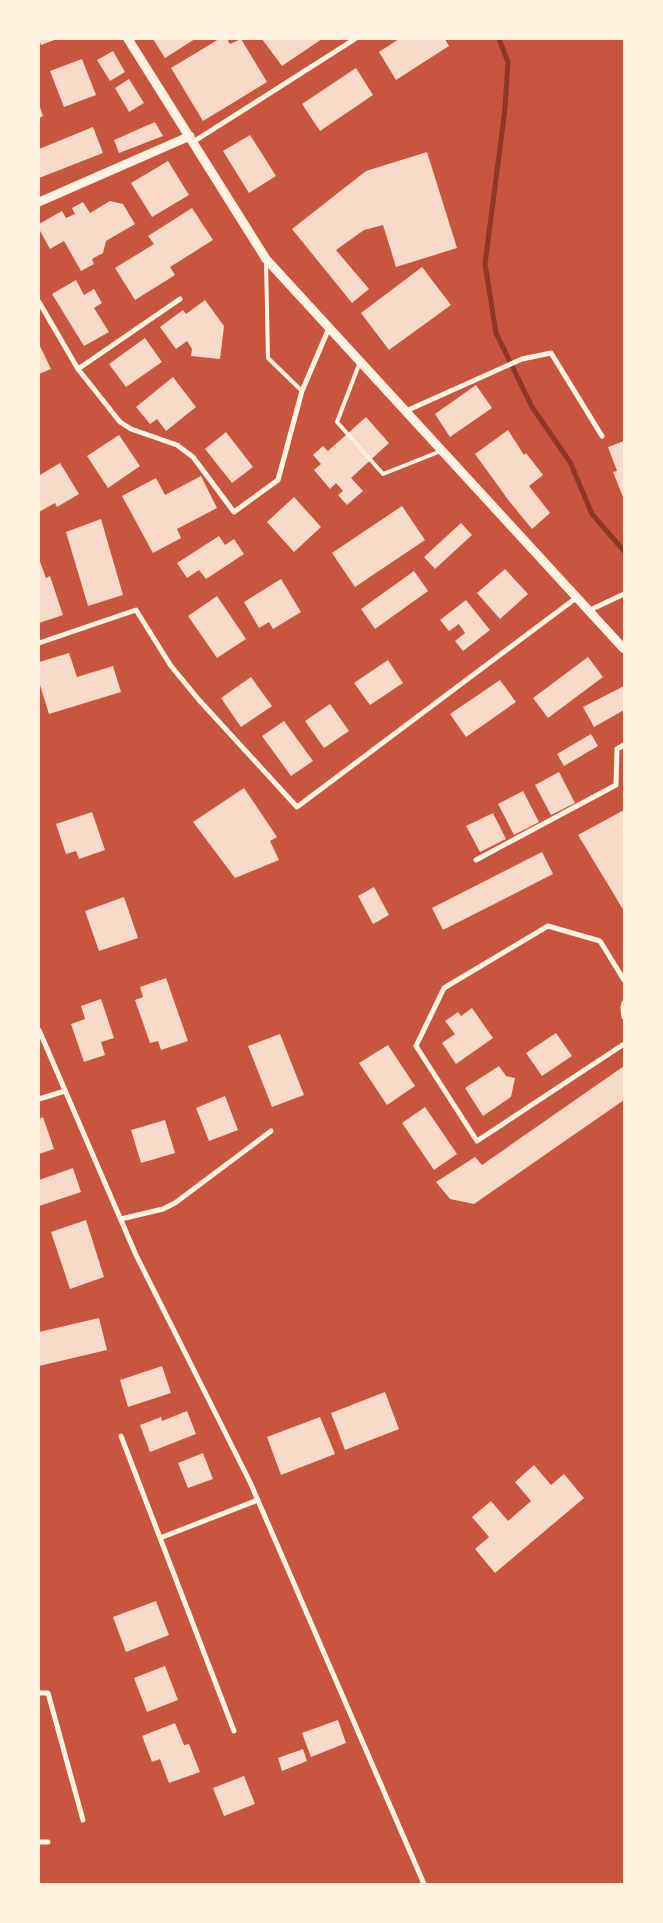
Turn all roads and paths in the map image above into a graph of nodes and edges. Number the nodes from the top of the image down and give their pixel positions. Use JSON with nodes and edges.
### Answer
{"nodes":[{"id":1,"x":128,"y":39,"type":"edge"},
{"id":2,"x":355,"y":39,"type":"edge"},
{"id":3,"x":192,"y":139,"type":"junction"},
{"id":4,"x":39,"y":202,"type":"edge"},
{"id":5,"x":266,"y":259,"type":"junction"},
{"id":6,"x":180,"y":299,"type":"dead end"},
{"id":7,"x":39,"y":302,"type":"edge"},
{"id":8,"x":329,"y":328,"type":"junction"},
{"id":9,"x":360,"y":362,"type":"junction"},
{"id":10,"x":78,"y":369,"type":"junction"},
{"id":11,"x":302,"y":391,"type":"junction"},
{"id":12,"x":406,"y":412,"type":"junction"},
{"id":13,"x":602,"y":436,"type":"dead end"},
{"id":14,"x":441,"y":451,"type":"junction"},
{"id":15,"x":624,"y":594,"type":"edge"},
{"id":16,"x":576,"y":598,"type":"junction"},
{"id":17,"x":587,"y":611,"type":"junction"},
{"id":18,"x":39,"y":643,"type":"edge"},
{"id":19,"x":624,"y":649,"type":"edge"},
{"id":20,"x":624,"y":745,"type":"edge"},
{"id":21,"x":476,"y":860,"type":"dead end"},
{"id":22,"x":624,"y":980,"type":"edge"},
{"id":23,"x":624,"y":1003,"type":"edge"},
{"id":24,"x":624,"y":1017,"type":"edge"},
{"id":25,"x":39,"y":1030,"type":"edge"},
{"id":26,"x":624,"y":1044,"type":"edge"},
{"id":27,"x":65,"y":1091,"type":"junction"},
{"id":28,"x":39,"y":1099,"type":"edge"},
{"id":29,"x":271,"y":1131,"type":"dead end"},
{"id":30,"x":120,"y":1219,"type":"junction"},
{"id":31,"x":121,"y":1436,"type":"dead end"},
{"id":32,"x":258,"y":1500,"type":"junction"},
{"id":33,"x":160,"y":1538,"type":"junction"},
{"id":34,"x":39,"y":1693,"type":"edge"},
{"id":35,"x":234,"y":1731,"type":"dead end"},
{"id":36,"x":83,"y":1820,"type":"dead end"},
{"id":37,"x":39,"y":1842,"type":"edge"},
{"id":38,"x":48,"y":1842,"type":"dead end"},
{"id":39,"x":424,"y":1884,"type":"edge"}],
"edges":[{"from":1,"to":3,"type":"street"},
{"from":2,"to":3,"type":"street"},
{"from":3,"to":4,"type":"street"},
{"from":3,"to":5,"type":"street"},
{"from":5,"to":8,"type":"street"},
{"from":5,"to":11,"type":"lane"},
{"from":6,"to":10,"type":"street"},
{"from":7,"to":10,"type":"street"},
{"from":8,"to":9,"type":"street"},
{"from":8,"to":11,"type":"street"},
{"from":9,"to":12,"type":"street"},
{"from":9,"to":14,"type":"lane"},
{"from":10,"to":11,"type":"street"},
{"from":12,"to":13,"type":"street"},
{"from":12,"to":14,"type":"street"},
{"from":14,"to":16,"type":"street"},
{"from":15,"to":17,"type":"street"},
{"from":16,"to":17,"type":"street"},
{"from":16,"to":18,"type":"street"},
{"from":17,"to":19,"type":"street"},
{"from":20,"to":21,"type":"street"},
{"from":22,"to":26,"type":"street"},
{"from":23,"to":24,"type":"street"},
{"from":25,"to":27,"type":"street"},
{"from":27,"to":28,"type":"street"},
{"from":27,"to":30,"type":"street"},
{"from":29,"to":30,"type":"street"},
{"from":30,"to":32,"type":"street"},
{"from":31,"to":33,"type":"street"},
{"from":32,"to":33,"type":"street"},
{"from":32,"to":39,"type":"street"},
{"from":33,"to":35,"type":"street"},
{"from":34,"to":36,"type":"street"},
{"from":37,"to":38,"type":"street"}]}
